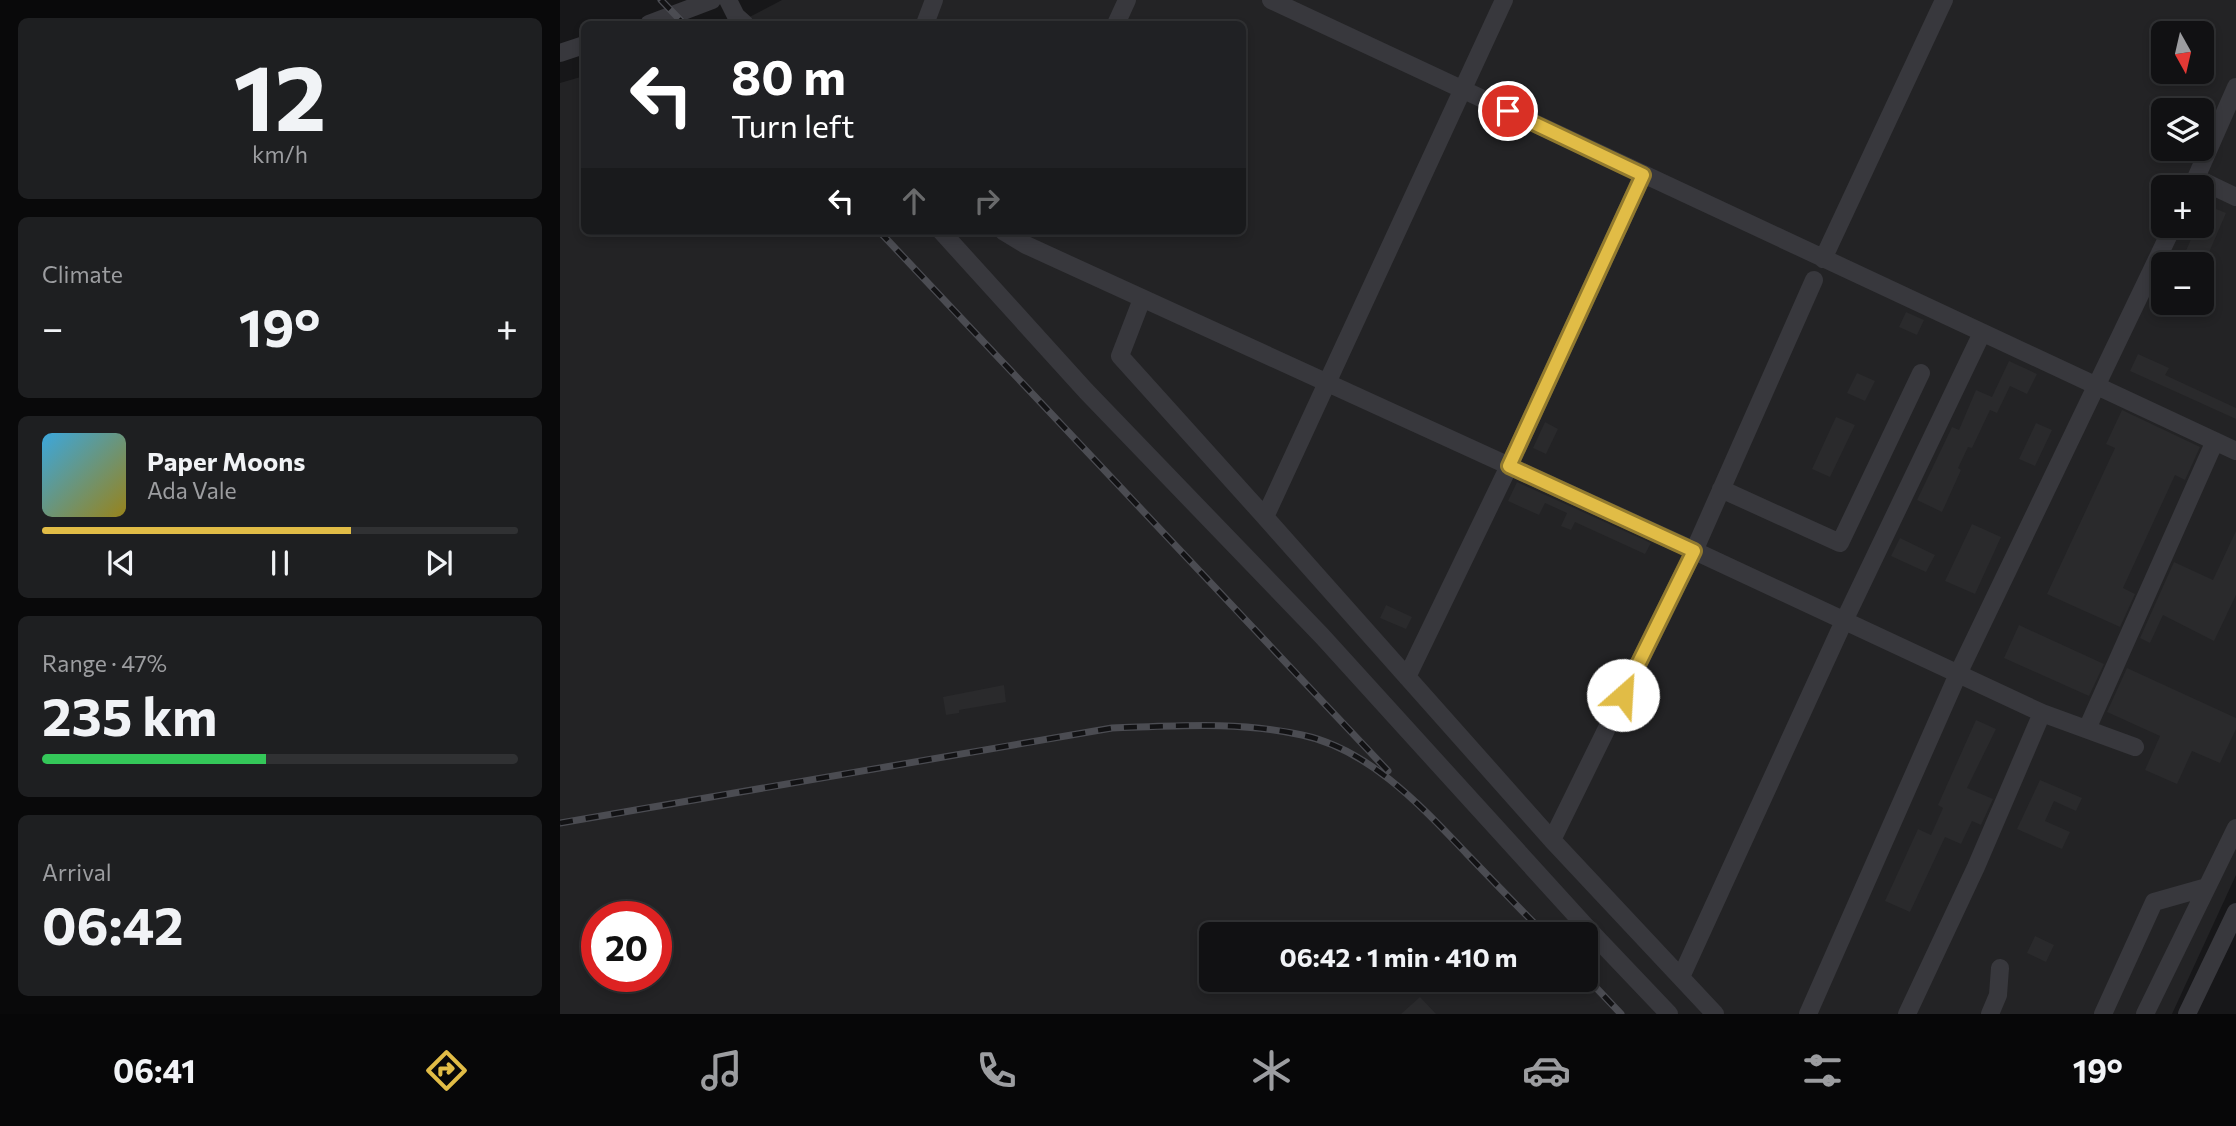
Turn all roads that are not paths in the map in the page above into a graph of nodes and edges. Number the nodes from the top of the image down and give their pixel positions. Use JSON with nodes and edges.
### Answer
{"nodes":[{"id":1,"x":712,"y":0,"type":"edge"},
{"id":2,"x":728,"y":0,"type":"edge"},
{"id":3,"x":934,"y":0,"type":"edge"},
{"id":4,"x":1127,"y":0,"type":"edge"},
{"id":5,"x":1271,"y":0,"type":"edge"},
{"id":6,"x":1504,"y":0,"type":"edge"},
{"id":7,"x":1944,"y":0,"type":"edge"},
{"id":8,"x":676,"y":6,"type":"edge"},
{"id":9,"x":654,"y":21,"type":"edge"},
{"id":10,"x":742,"y":21,"type":"edge"},
{"id":11,"x":926,"y":21,"type":"edge"},
{"id":12,"x":1117,"y":21,"type":"edge"},
{"id":13,"x":581,"y":47,"type":"edge"},
{"id":14,"x":560,"y":53,"type":"edge"},
{"id":15,"x":2236,"y":87,"type":"edge"},
{"id":16,"x":1463,"y":90,"type":"junction"},
{"id":17,"x":1643,"y":175,"type":"junction"},
{"id":18,"x":2198,"y":175,"type":"edge"},
{"id":19,"x":2214,"y":190,"type":"edge"},
{"id":20,"x":2236,"y":197,"type":"edge"},
{"id":21,"x":945,"y":235,"type":"edge"},
{"id":22,"x":1021,"y":236,"type":"edge"},
{"id":23,"x":2167,"y":238,"type":"edge"},
{"id":24,"x":1823,"y":259,"type":"junction"},
{"id":25,"x":1814,"y":280,"type":"dead end"},
{"id":26,"x":1142,"y":299,"type":"junction"},
{"id":27,"x":1982,"y":333,"type":"junction"},
{"id":28,"x":1921,"y":373,"type":"dead end"},
{"id":29,"x":1327,"y":383,"type":"junction"},
{"id":30,"x":2095,"y":387,"type":"junction"},
{"id":31,"x":2215,"y":441,"type":"junction"},
{"id":32,"x":2236,"y":451,"type":"edge"},
{"id":33,"x":1509,"y":466,"type":"junction"},
{"id":34,"x":1721,"y":489,"type":"junction"},
{"id":35,"x":1265,"y":517,"type":"junction"},
{"id":36,"x":1694,"y":551,"type":"junction"},
{"id":37,"x":1844,"y":621,"type":"junction"},
{"id":38,"x":1958,"y":674,"type":"junction"},
{"id":39,"x":1407,"y":677,"type":"junction"},
{"id":40,"x":2042,"y":713,"type":"junction"},
{"id":41,"x":2087,"y":729,"type":"junction"},
{"id":42,"x":2135,"y":747,"type":"dead end"},
{"id":43,"x":2236,"y":828,"type":"edge"},
{"id":44,"x":1552,"y":840,"type":"junction"},
{"id":45,"x":2207,"y":887,"type":"junction"},
{"id":46,"x":2236,"y":912,"type":"edge"},
{"id":47,"x":2000,"y":968,"type":"dead end"},
{"id":48,"x":1681,"y":977,"type":"junction"},
{"id":49,"x":1669,"y":1014,"type":"edge"},
{"id":50,"x":1715,"y":1014,"type":"edge"},
{"id":51,"x":1808,"y":1014,"type":"edge"},
{"id":52,"x":1907,"y":1014,"type":"edge"},
{"id":53,"x":1990,"y":1014,"type":"edge"},
{"id":54,"x":2103,"y":1014,"type":"edge"},
{"id":55,"x":2145,"y":1014,"type":"edge"},
{"id":56,"x":2187,"y":1014,"type":"edge"}],
"edges":[{"from":1,"to":8,"type":"street"},
{"from":2,"to":10,"type":"street"},
{"from":3,"to":11,"type":"street"},
{"from":4,"to":12,"type":"street"},
{"from":5,"to":16,"type":"street"},
{"from":6,"to":16,"type":"street"},
{"from":7,"to":24,"type":"street"},
{"from":8,"to":9,"type":"street"},
{"from":13,"to":14,"type":"street"},
{"from":15,"to":18,"type":"street"},
{"from":16,"to":17,"type":"street"},
{"from":16,"to":29,"type":"street"},
{"from":17,"to":24,"type":"street"},
{"from":17,"to":33,"type":"street"},
{"from":19,"to":20,"type":"street"},
{"from":21,"to":49,"type":"street"},
{"from":22,"to":26,"type":"street"},
{"from":23,"to":30,"type":"street"},
{"from":24,"to":27,"type":"street"},
{"from":25,"to":34,"type":"street"},
{"from":26,"to":29,"type":"street"},
{"from":26,"to":35,"type":"street"},
{"from":27,"to":30,"type":"street"},
{"from":27,"to":37,"type":"street"},
{"from":28,"to":34,"type":"street"},
{"from":29,"to":33,"type":"street"},
{"from":29,"to":35,"type":"street"},
{"from":30,"to":31,"type":"street"},
{"from":30,"to":38,"type":"street"},
{"from":31,"to":32,"type":"street"},
{"from":31,"to":41,"type":"street"},
{"from":33,"to":36,"type":"street"},
{"from":33,"to":39,"type":"street"},
{"from":34,"to":36,"type":"street"},
{"from":35,"to":39,"type":"street"},
{"from":36,"to":37,"type":"street"},
{"from":36,"to":44,"type":"street"},
{"from":37,"to":38,"type":"street"},
{"from":37,"to":48,"type":"street"},
{"from":38,"to":40,"type":"street"},
{"from":38,"to":51,"type":"street"},
{"from":39,"to":44,"type":"street"},
{"from":40,"to":41,"type":"street"},
{"from":40,"to":52,"type":"street"},
{"from":41,"to":42,"type":"street"},
{"from":43,"to":45,"type":"street"},
{"from":44,"to":48,"type":"street"},
{"from":45,"to":54,"type":"street"},
{"from":45,"to":55,"type":"street"},
{"from":46,"to":56,"type":"street"},
{"from":47,"to":53,"type":"street"},
{"from":48,"to":50,"type":"street"}]}
